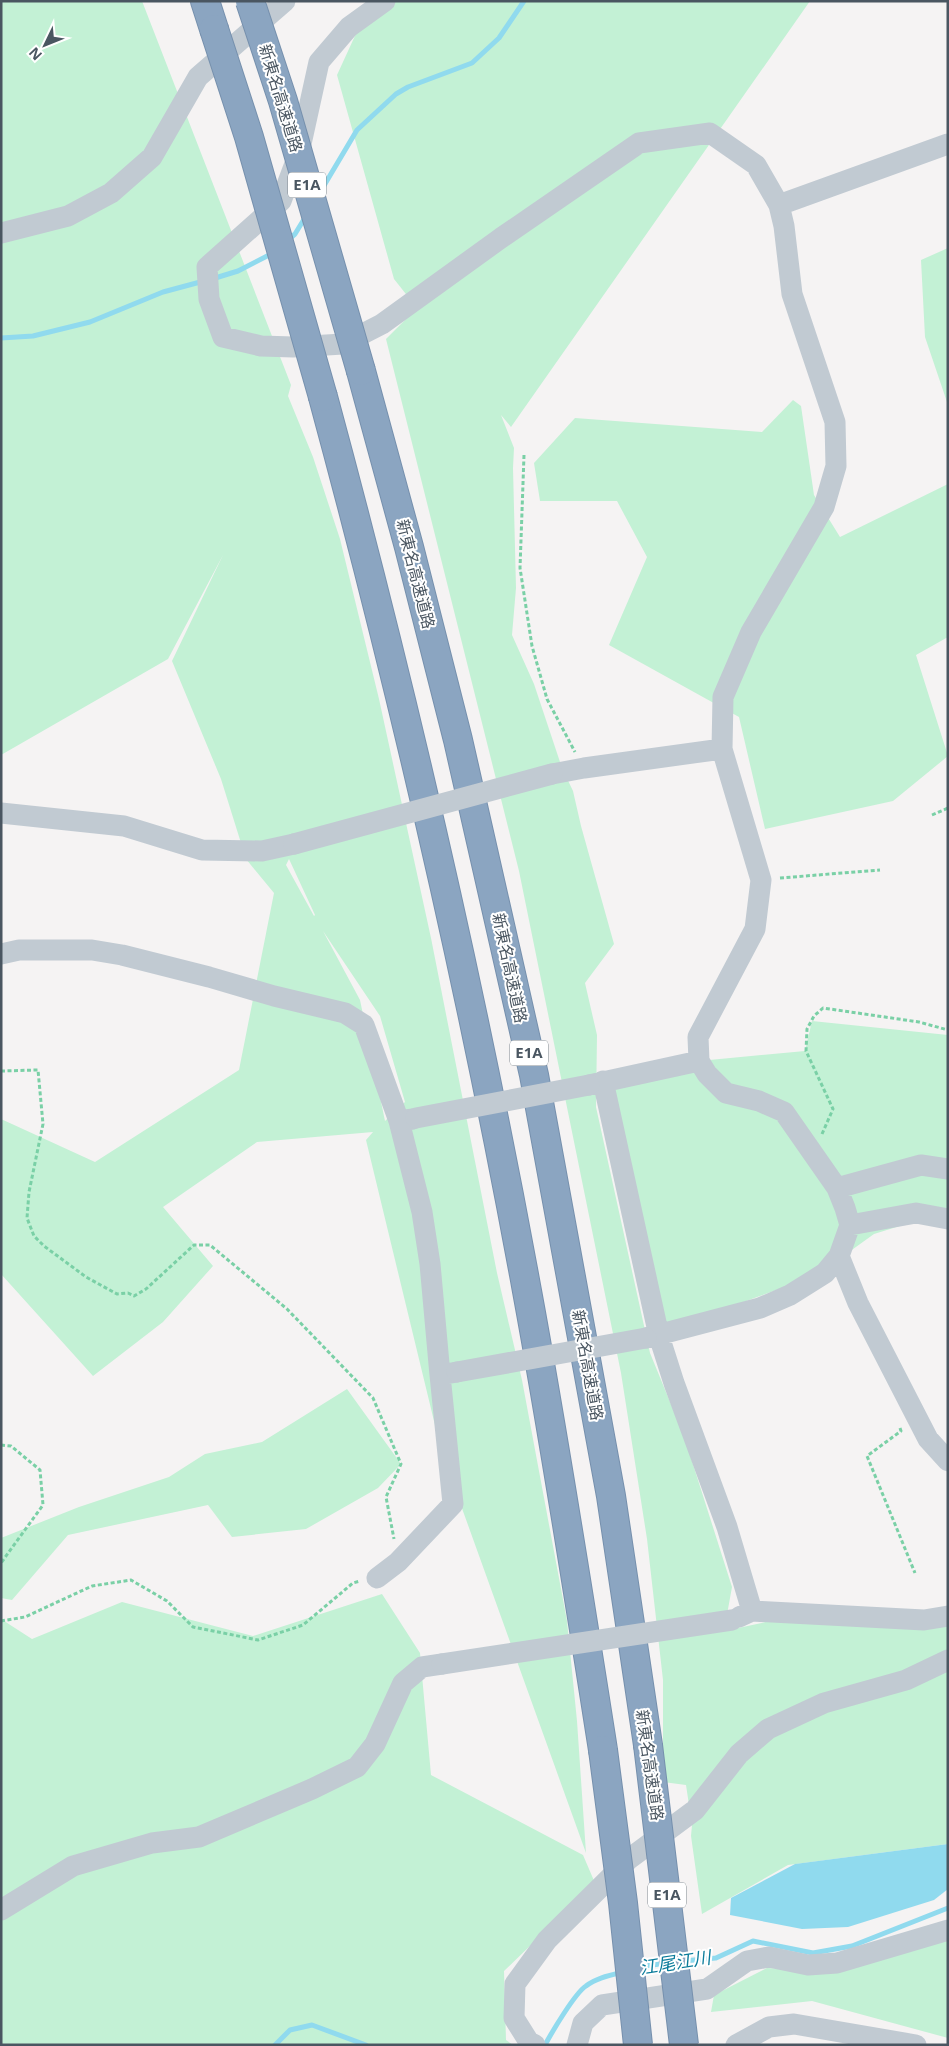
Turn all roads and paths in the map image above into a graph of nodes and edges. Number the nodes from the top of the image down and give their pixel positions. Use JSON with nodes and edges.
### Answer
{"nodes":[{"id":1,"x":205,"y":1,"type":"edge"},
{"id":2,"x":250,"y":1,"type":"edge"},
{"id":3,"x":285,"y":1,"type":"edge"},
{"id":4,"x":385,"y":1,"type":"edge"},
{"id":5,"x":948,"y":144,"type":"edge"},
{"id":6,"x":779,"y":205,"type":"junction"},
{"id":7,"x":1,"y":233,"type":"edge"},
{"id":8,"x":524,"y":455,"type":"dead end"},
{"id":9,"x":722,"y":749,"type":"junction"},
{"id":10,"x":584,"y":768,"type":"junction"},
{"id":11,"x":948,"y":808,"type":"edge"},
{"id":12,"x":1,"y":813,"type":"edge"},
{"id":13,"x":932,"y":815,"type":"dead end"},
{"id":14,"x":880,"y":870,"type":"dead end"},
{"id":15,"x":762,"y":880,"type":"junction"},
{"id":16,"x":1,"y":954,"type":"edge"},
{"id":17,"x":948,"y":1030,"type":"edge"},
{"id":18,"x":699,"y":1061,"type":"junction"},
{"id":19,"x":1,"y":1071,"type":"edge"},
{"id":20,"x":596,"y":1083,"type":"junction"},
{"id":21,"x":408,"y":1120,"type":"junction"},
{"id":22,"x":813,"y":1152,"type":"junction"},
{"id":23,"x":948,"y":1169,"type":"edge"},
{"id":24,"x":836,"y":1188,"type":"junction"},
{"id":25,"x":948,"y":1219,"type":"edge"},
{"id":26,"x":850,"y":1225,"type":"junction"},
{"id":27,"x":839,"y":1256,"type":"junction"},
{"id":28,"x":652,"y":1337,"type":"junction"},
{"id":29,"x":448,"y":1374,"type":"junction"},
{"id":30,"x":897,"y":1423,"type":"dead end"},
{"id":31,"x":1,"y":1445,"type":"edge"},
{"id":32,"x":948,"y":1462,"type":"edge"},
{"id":33,"x":398,"y":1562,"type":"junction"},
{"id":34,"x":1,"y":1563,"type":"edge"},
{"id":35,"x":915,"y":1574,"type":"dead end"},
{"id":36,"x":376,"y":1578,"type":"joint"},
{"id":37,"x":752,"y":1611,"type":"junction"},
{"id":38,"x":948,"y":1616,"type":"edge"},
{"id":39,"x":1,"y":1621,"type":"edge"},
{"id":40,"x":948,"y":1660,"type":"edge"},
{"id":41,"x":1,"y":1910,"type":"edge"},
{"id":42,"x":948,"y":1930,"type":"edge"},
{"id":43,"x":535,"y":2045,"type":"edge"},
{"id":44,"x":577,"y":2045,"type":"edge"},
{"id":45,"x":638,"y":2045,"type":"edge"},
{"id":46,"x":684,"y":2045,"type":"edge"},
{"id":47,"x":736,"y":2045,"type":"edge"},
{"id":48,"x":916,"y":2045,"type":"edge"}],
"edges":[{"from":1,"to":45,"type":"highway","number":"E1A","bridge":true},
{"from":2,"to":46,"type":"highway","name":"新東名高速道路","number":"E1A","bridge":true},
{"from":3,"to":7,"type":"street"},
{"from":4,"to":6,"type":"street"},
{"from":5,"to":6,"type":"street"},
{"from":6,"to":9,"type":"street"},
{"from":8,"to":10,"type":"path"},
{"from":9,"to":10,"type":"street"},
{"from":9,"to":15,"type":"street"},
{"from":10,"to":12,"type":"street","bridge":true},
{"from":11,"to":13,"type":"path"},
{"from":14,"to":15,"type":"path"},
{"from":15,"to":18,"type":"street"},
{"from":16,"to":21,"type":"street"},
{"from":17,"to":22,"type":"path"},
{"from":18,"to":20,"type":"street"},
{"from":18,"to":22,"type":"street"},
{"from":19,"to":33,"type":"path"},
{"from":20,"to":21,"type":"street","bridge":true},
{"from":20,"to":28,"type":"street"},
{"from":21,"to":29,"type":"street"},
{"from":22,"to":24,"type":"street"},
{"from":23,"to":24,"type":"street"},
{"from":24,"to":26,"type":"street"},
{"from":25,"to":26,"type":"street"},
{"from":26,"to":27,"type":"street"},
{"from":27,"to":28,"type":"street"},
{"from":27,"to":32,"type":"street"},
{"from":28,"to":29,"type":"street","bridge":true},
{"from":28,"to":37,"type":"street"},
{"from":29,"to":33,"type":"street"},
{"from":30,"to":35,"type":"path"},
{"from":31,"to":34,"type":"path"},
{"from":33,"to":36,"type":"street"},
{"from":36,"to":39,"type":"path"},
{"from":37,"to":38,"type":"street"},
{"from":37,"to":41,"type":"street","bridge":true},
{"from":40,"to":43,"type":"street"},
{"from":42,"to":44,"type":"street"},
{"from":47,"to":48,"type":"street"}]}
